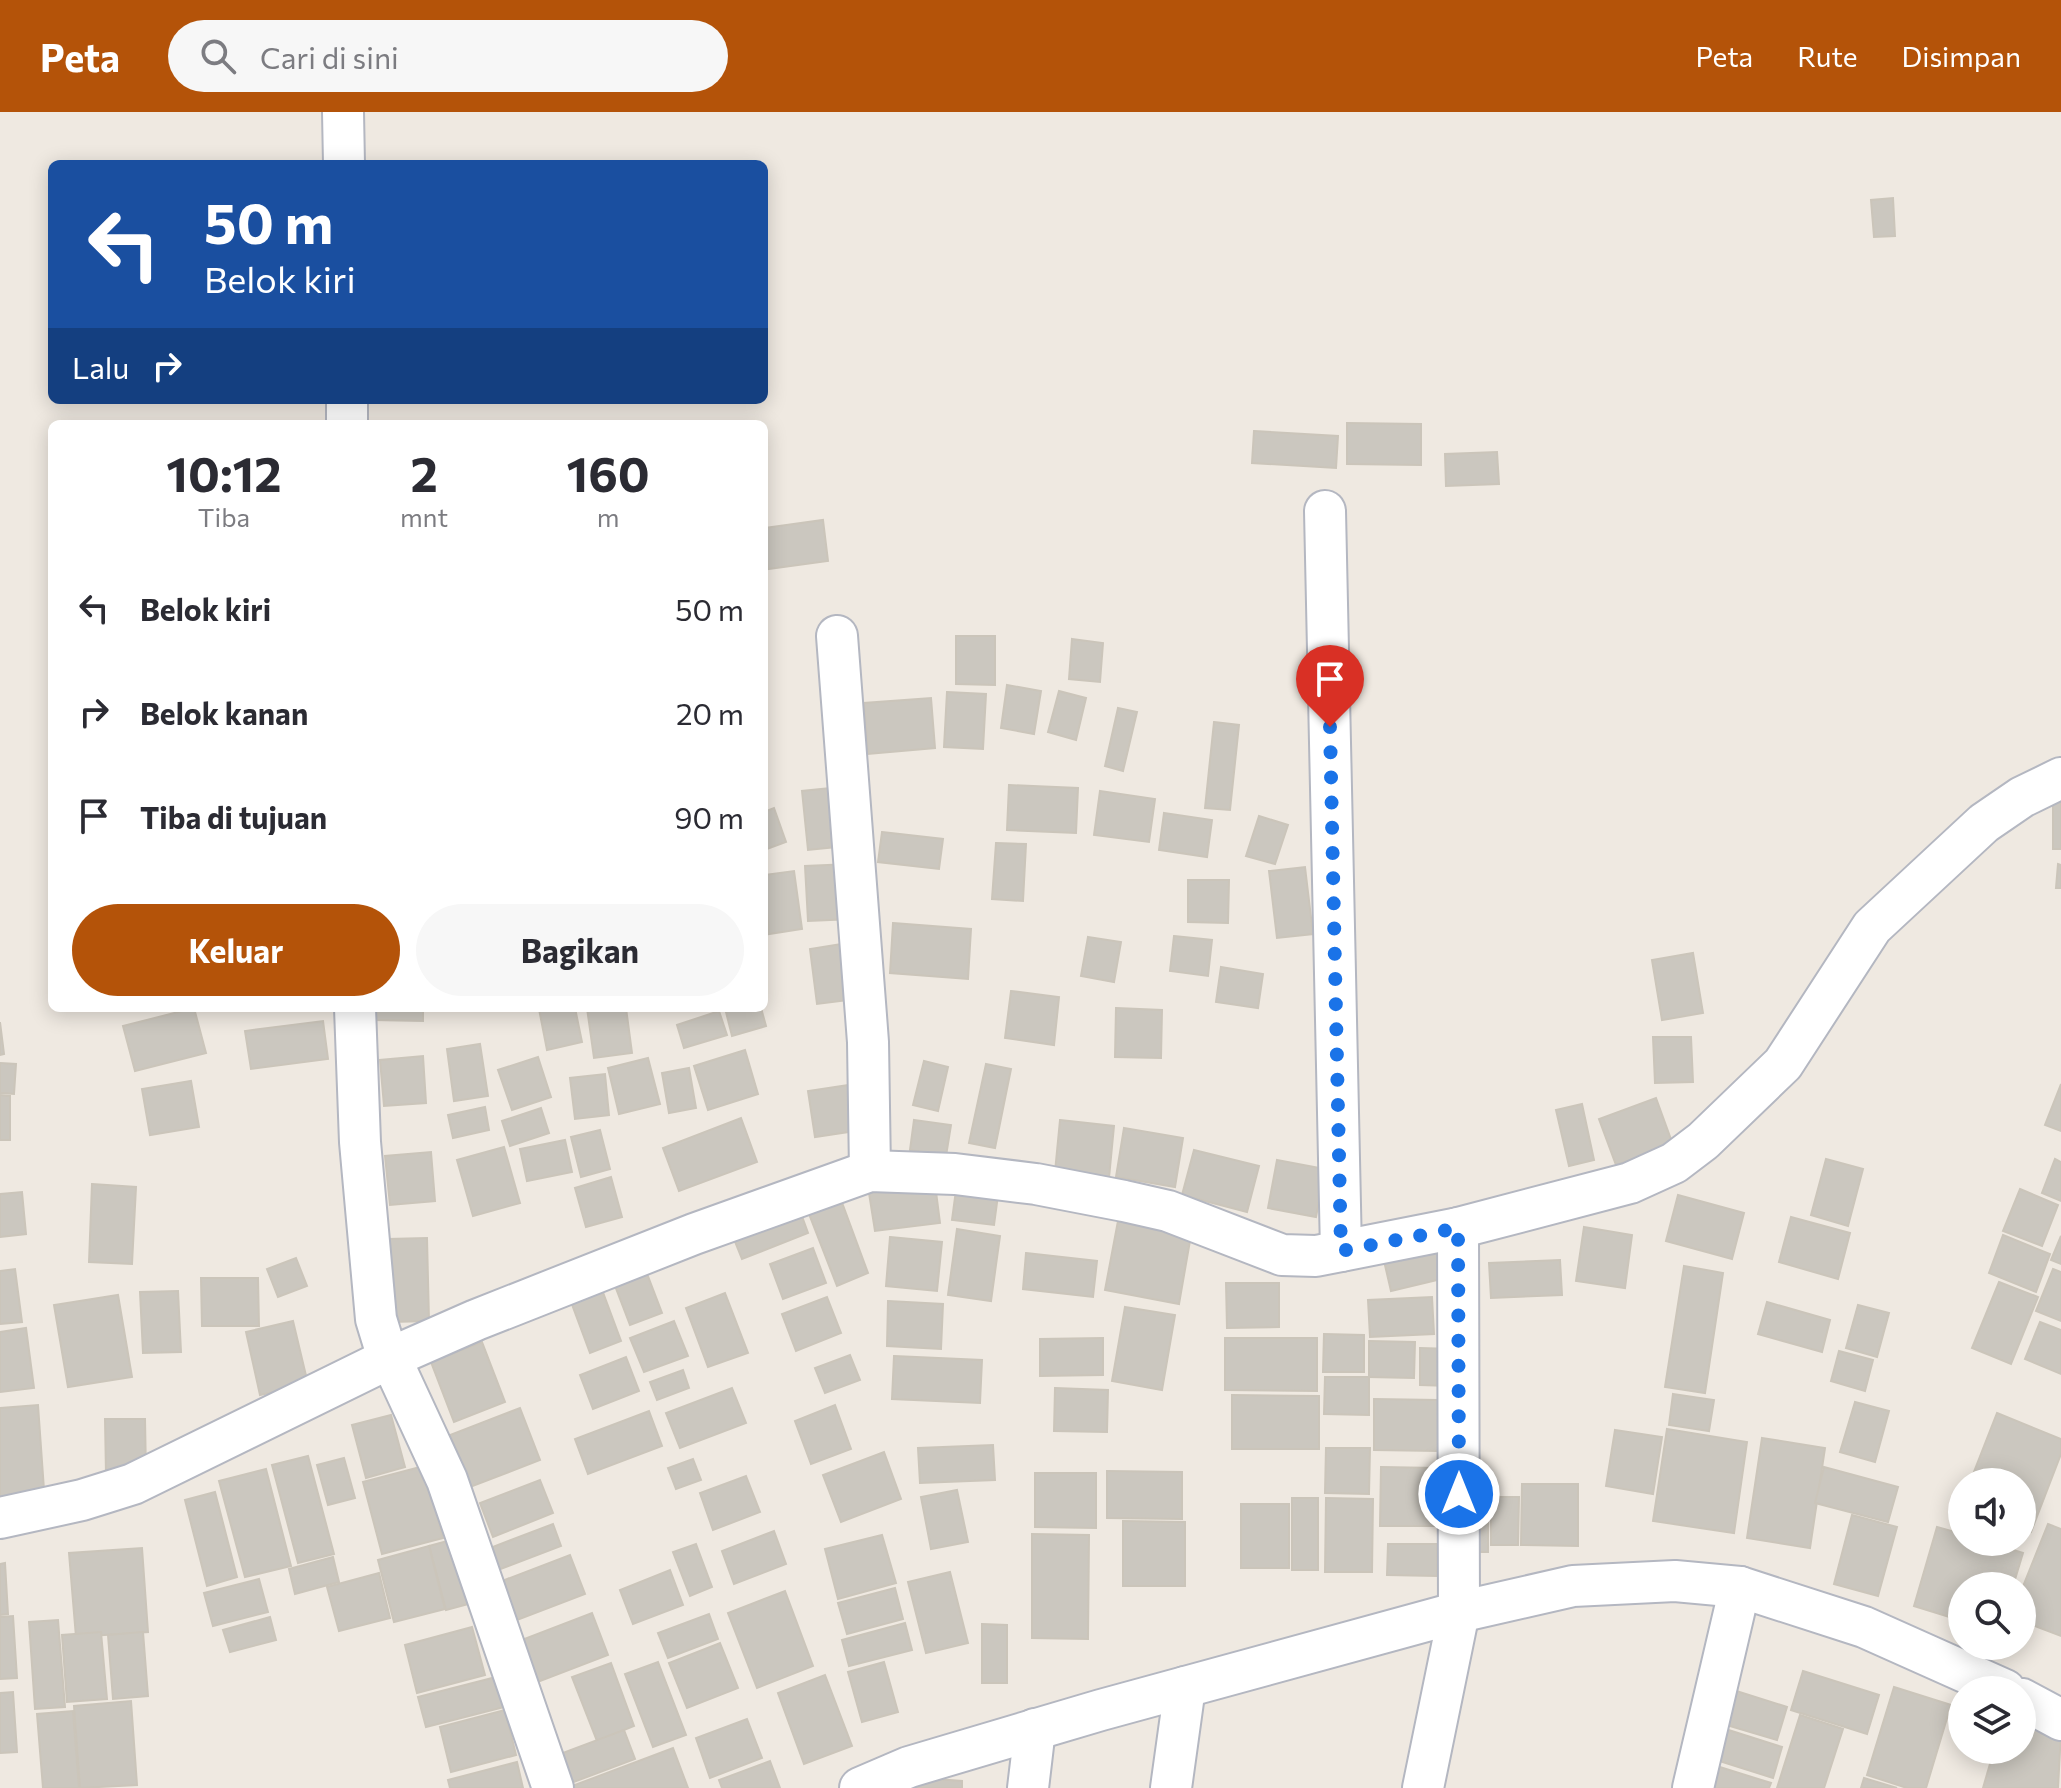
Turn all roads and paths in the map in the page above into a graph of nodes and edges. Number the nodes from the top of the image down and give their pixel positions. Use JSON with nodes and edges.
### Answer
{"nodes":[{"id":1,"x":343,"y":112,"type":"edge"},
{"id":2,"x":344,"y":160,"type":"edge"},
{"id":3,"x":1325,"y":511,"type":"dead end"},
{"id":4,"x":837,"y":636,"type":"dead end"},
{"id":5,"x":2061,"y":778,"type":"edge"},
{"id":6,"x":355,"y":1012,"type":"edge"},
{"id":7,"x":870,"y":1171,"type":"junction"},
{"id":8,"x":1458,"y":1228,"type":"junction"},
{"id":9,"x":1341,"y":1251,"type":"junction"},
{"id":10,"x":392,"y":1357,"type":"junction"},
{"id":11,"x":0,"y":1518,"type":"edge"},
{"id":12,"x":1740,"y":1587,"type":"junction"},
{"id":13,"x":1459,"y":1612,"type":"junction"},
{"id":14,"x":1974,"y":1676,"type":"edge"},
{"id":15,"x":1185,"y":1687,"type":"junction"},
{"id":16,"x":2036,"y":1707,"type":"edge"},
{"id":17,"x":2061,"y":1720,"type":"edge"},
{"id":18,"x":1035,"y":1729,"type":"junction"},
{"id":19,"x":553,"y":1788,"type":"edge"},
{"id":20,"x":860,"y":1788,"type":"edge"},
{"id":21,"x":1028,"y":1788,"type":"edge"},
{"id":22,"x":1171,"y":1788,"type":"edge"},
{"id":23,"x":1423,"y":1788,"type":"edge"},
{"id":24,"x":1693,"y":1788,"type":"edge"}],
"edges":[{"from":1,"to":2,"type":"street"},
{"from":3,"to":9,"type":"street"},
{"from":4,"to":7,"type":"street"},
{"from":5,"to":8,"type":"street"},
{"from":6,"to":10,"type":"street"},
{"from":7,"to":9,"type":"street"},
{"from":7,"to":10,"type":"street"},
{"from":8,"to":9,"type":"street"},
{"from":8,"to":13,"type":"street"},
{"from":10,"to":11,"type":"street"},
{"from":10,"to":19,"type":"street"},
{"from":12,"to":13,"type":"street"},
{"from":12,"to":14,"type":"street"},
{"from":12,"to":24,"type":"street"},
{"from":13,"to":15,"type":"street"},
{"from":13,"to":23,"type":"street"},
{"from":15,"to":18,"type":"street"},
{"from":15,"to":22,"type":"street"},
{"from":16,"to":17,"type":"street"},
{"from":18,"to":20,"type":"street"},
{"from":18,"to":21,"type":"street"}]}
